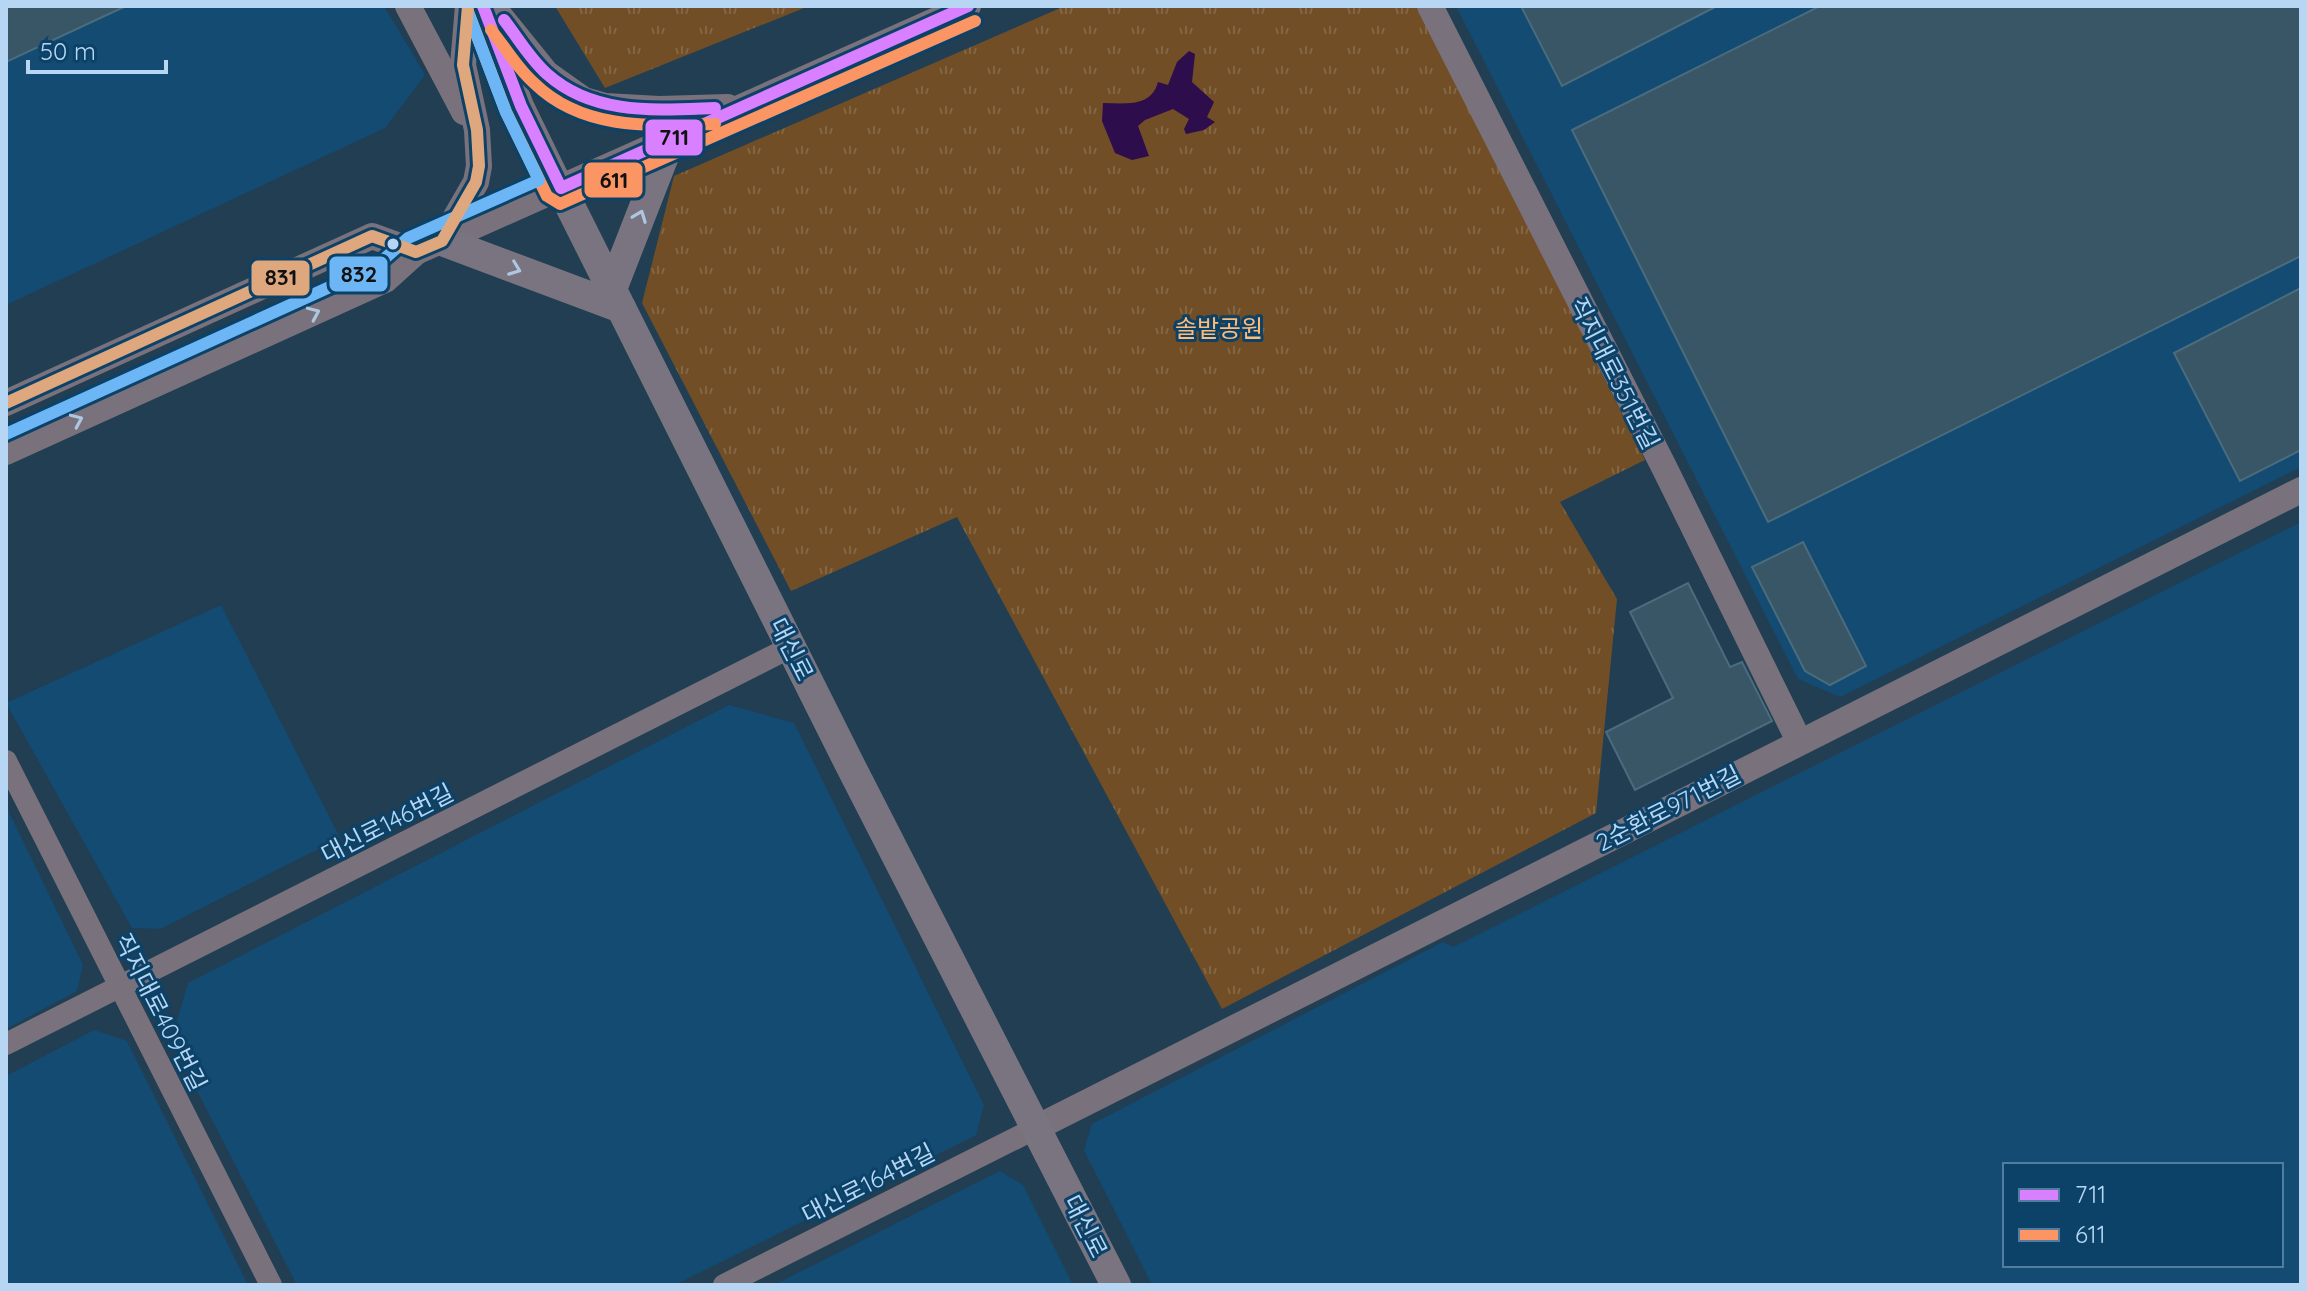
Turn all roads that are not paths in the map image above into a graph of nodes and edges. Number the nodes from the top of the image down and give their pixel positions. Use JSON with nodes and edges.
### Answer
{"nodes":[{"id":1,"x":408,"y":6,"type":"edge"},
{"id":2,"x":468,"y":6,"type":"edge"},
{"id":3,"x":483,"y":6,"type":"edge"},
{"id":4,"x":492,"y":6,"type":"edge"},
{"id":5,"x":968,"y":6,"type":"edge"},
{"id":6,"x":1430,"y":6,"type":"edge"},
{"id":7,"x":744,"y":106,"type":"junction"},
{"id":8,"x":478,"y":138,"type":"junction"},
{"id":9,"x":671,"y":138,"type":"junction"},
{"id":10,"x":561,"y":188,"type":"junction"},
{"id":11,"x":429,"y":247,"type":"junction"},
{"id":12,"x":616,"y":298,"type":"junction"},
{"id":13,"x":6,"y":403,"type":"edge"},
{"id":14,"x":6,"y":452,"type":"edge"},
{"id":15,"x":2301,"y":490,"type":"edge"},
{"id":16,"x":791,"y":647,"type":"junction"},
{"id":17,"x":1799,"y":741,"type":"junction"},
{"id":18,"x":6,"y":761,"type":"edge"},
{"id":19,"x":119,"y":987,"type":"junction"},
{"id":20,"x":6,"y":1044,"type":"edge"},
{"id":21,"x":1036,"y":1128,"type":"junction"},
{"id":22,"x":271,"y":1285,"type":"edge"},
{"id":23,"x":724,"y":1285,"type":"edge"},
{"id":24,"x":1116,"y":1285,"type":"edge"}],
"edges":[{"from":1,"to":8,"type":"street"},
{"from":2,"to":8,"type":"street"},
{"from":3,"to":10,"type":"street","name":"대신로"},
{"from":4,"to":7,"type":"street"},
{"from":5,"to":7,"type":"street"},
{"from":6,"to":17,"type":"street","name":"직지대로351번길"},
{"from":7,"to":9,"type":"street"},
{"from":8,"to":11,"type":"street"},
{"from":9,"to":10,"type":"street"},
{"from":12,"to":9,"type":"main road","one_way":true},
{"from":10,"to":11,"type":"street"},
{"from":10,"to":12,"type":"main road","name":"대신로"},
{"from":11,"to":12,"type":"main road","one_way":true},
{"from":11,"to":13,"type":"street"},
{"from":14,"to":11,"type":"street","one_way":true},
{"from":12,"to":16,"type":"main road","name":"대신로"},
{"from":15,"to":17,"type":"street","name":"2순환로971번길"},
{"from":16,"to":19,"type":"street","name":"대신로146번길"},
{"from":16,"to":21,"type":"main road","name":"대신로"},
{"from":17,"to":21,"type":"street","name":"2순환로971번길"},
{"from":18,"to":19,"type":"street","name":"직지대로409번길"},
{"from":19,"to":20,"type":"street","name":"대신로146번길"},
{"from":19,"to":22,"type":"street","name":"직지대로409번길"},
{"from":21,"to":23,"type":"street","name":"대신로164번길"},
{"from":21,"to":24,"type":"main road","name":"대신로"}]}
